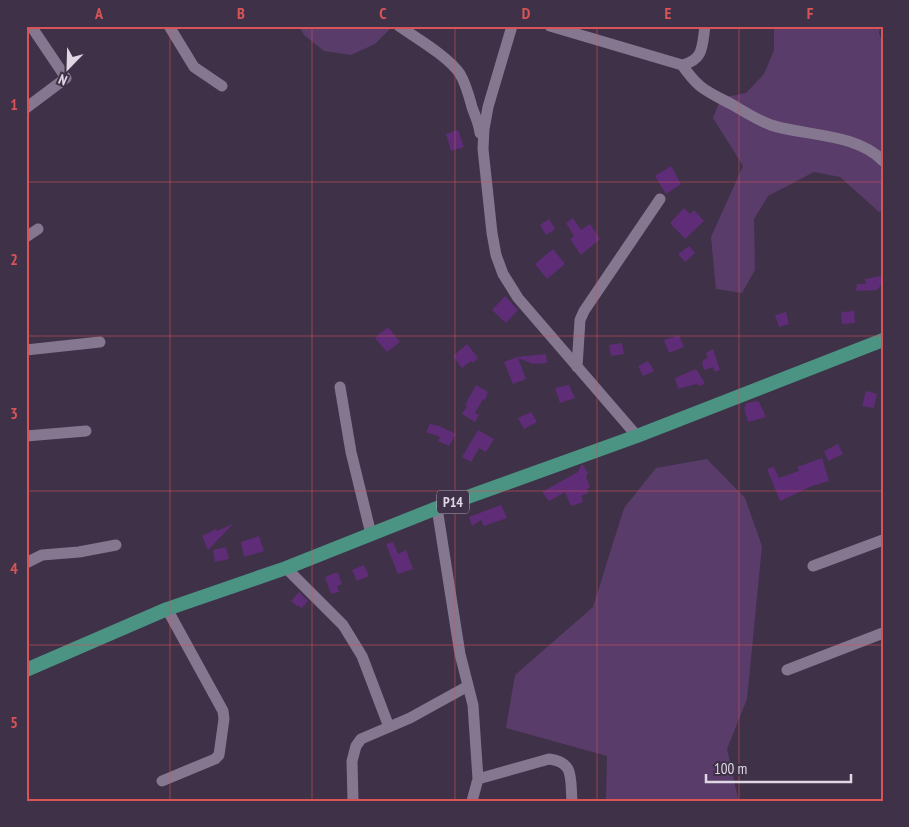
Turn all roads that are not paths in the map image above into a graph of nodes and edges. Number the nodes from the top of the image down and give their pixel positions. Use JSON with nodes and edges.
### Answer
{"nodes":[{"id":1,"x":31,"y":26,"type":"edge"},
{"id":2,"x":169,"y":26,"type":"edge"},
{"id":3,"x":399,"y":26,"type":"edge"},
{"id":4,"x":512,"y":26,"type":"edge"},
{"id":5,"x":550,"y":26,"type":"edge"},
{"id":6,"x":705,"y":26,"type":"edge"},
{"id":7,"x":682,"y":66,"type":"junction"},
{"id":8,"x":222,"y":86,"type":"dead end"},
{"id":9,"x":26,"y":108,"type":"edge"},
{"id":10,"x":483,"y":149,"type":"junction"},
{"id":11,"x":883,"y":161,"type":"edge"},
{"id":12,"x":660,"y":199,"type":"dead end"},
{"id":13,"x":38,"y":229,"type":"dead end"},
{"id":14,"x":26,"y":237,"type":"edge"},
{"id":15,"x":883,"y":340,"type":"edge"},
{"id":16,"x":100,"y":342,"type":"dead end"},
{"id":17,"x":26,"y":350,"type":"edge"},
{"id":18,"x":577,"y":367,"type":"junction"},
{"id":19,"x":340,"y":387,"type":"dead end"},
{"id":20,"x":86,"y":432,"type":"dead end"},
{"id":21,"x":26,"y":436,"type":"edge"},
{"id":22,"x":637,"y":436,"type":"junction"},
{"id":23,"x":437,"y":508,"type":"junction"},
{"id":24,"x":371,"y":534,"type":"junction"},
{"id":25,"x":883,"y":540,"type":"edge"},
{"id":26,"x":116,"y":545,"type":"dead end"},
{"id":27,"x":26,"y":563,"type":"edge"},
{"id":28,"x":813,"y":566,"type":"dead end"},
{"id":29,"x":286,"y":568,"type":"junction"},
{"id":30,"x":166,"y":609,"type":"junction"},
{"id":31,"x":883,"y":633,"type":"edge"},
{"id":32,"x":26,"y":670,"type":"edge"},
{"id":33,"x":787,"y":670,"type":"dead end"},
{"id":34,"x":468,"y":686,"type":"junction"},
{"id":35,"x":389,"y":727,"type":"junction"},
{"id":36,"x":478,"y":779,"type":"junction"},
{"id":37,"x":162,"y":781,"type":"dead end"},
{"id":38,"x":353,"y":801,"type":"edge"},
{"id":39,"x":472,"y":801,"type":"edge"},
{"id":40,"x":572,"y":801,"type":"edge"}],
"edges":[{"from":1,"to":9,"type":"street"},
{"from":2,"to":8,"type":"street"},
{"from":3,"to":10,"type":"street"},
{"from":4,"to":10,"type":"street"},
{"from":5,"to":7,"type":"street"},
{"from":6,"to":7,"type":"street"},
{"from":7,"to":11,"type":"street"},
{"from":10,"to":18,"type":"street"},
{"from":12,"to":18,"type":"street"},
{"from":13,"to":14,"type":"street"},
{"from":15,"to":22,"type":"main road","number":"P14"},
{"from":16,"to":17,"type":"street"},
{"from":18,"to":22,"type":"street"},
{"from":19,"to":24,"type":"street"},
{"from":20,"to":21,"type":"street"},
{"from":22,"to":23,"type":"main road","number":"P14"},
{"from":23,"to":24,"type":"main road","number":"P14"},
{"from":23,"to":34,"type":"street"},
{"from":24,"to":29,"type":"main road","number":"P14"},
{"from":25,"to":28,"type":"street"},
{"from":26,"to":27,"type":"street"},
{"from":29,"to":30,"type":"main road","number":"P14"},
{"from":29,"to":35,"type":"street"},
{"from":30,"to":32,"type":"main road","number":"P14"},
{"from":30,"to":37,"type":"street"},
{"from":31,"to":33,"type":"street"},
{"from":34,"to":35,"type":"street"},
{"from":34,"to":36,"type":"street"},
{"from":35,"to":38,"type":"street"},
{"from":36,"to":39,"type":"street"},
{"from":36,"to":40,"type":"street"}]}
